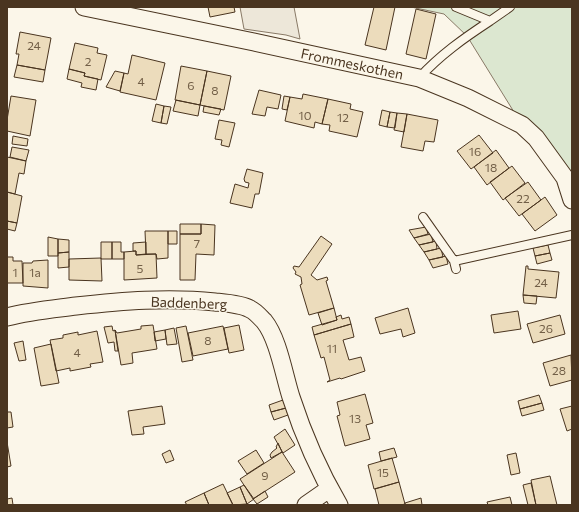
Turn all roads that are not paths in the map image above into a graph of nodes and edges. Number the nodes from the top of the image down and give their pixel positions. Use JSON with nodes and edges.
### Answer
{"nodes":[{"id":1,"x":84,"y":7,"type":"edge"},
{"id":2,"x":456,"y":7,"type":"edge"},
{"id":3,"x":510,"y":7,"type":"edge"},
{"id":4,"x":490,"y":21,"type":"junction"},
{"id":5,"x":419,"y":78,"type":"junction"},
{"id":6,"x":572,"y":200,"type":"edge"},
{"id":7,"x":424,"y":217,"type":"dead end"},
{"id":8,"x":572,"y":235,"type":"edge"},
{"id":9,"x":7,"y":317,"type":"edge"},
{"id":10,"x":329,"y":489,"type":"junction"},
{"id":11,"x":306,"y":505,"type":"edge"},
{"id":12,"x":339,"y":505,"type":"edge"}],
"edges":[{"from":1,"to":5,"type":"street","name":"Frommeskothen"},
{"from":2,"to":4,"type":"lane"},
{"from":3,"to":4,"type":"lane"},
{"from":4,"to":5,"type":"lane"},
{"from":5,"to":6,"type":"street","name":"Frommeskothen"},
{"from":7,"to":8,"type":"lane"},
{"from":9,"to":10,"type":"street","name":"Baddenberg"},
{"from":10,"to":11,"type":"street"},
{"from":10,"to":12,"type":"street","name":"Baddenberg"}]}
